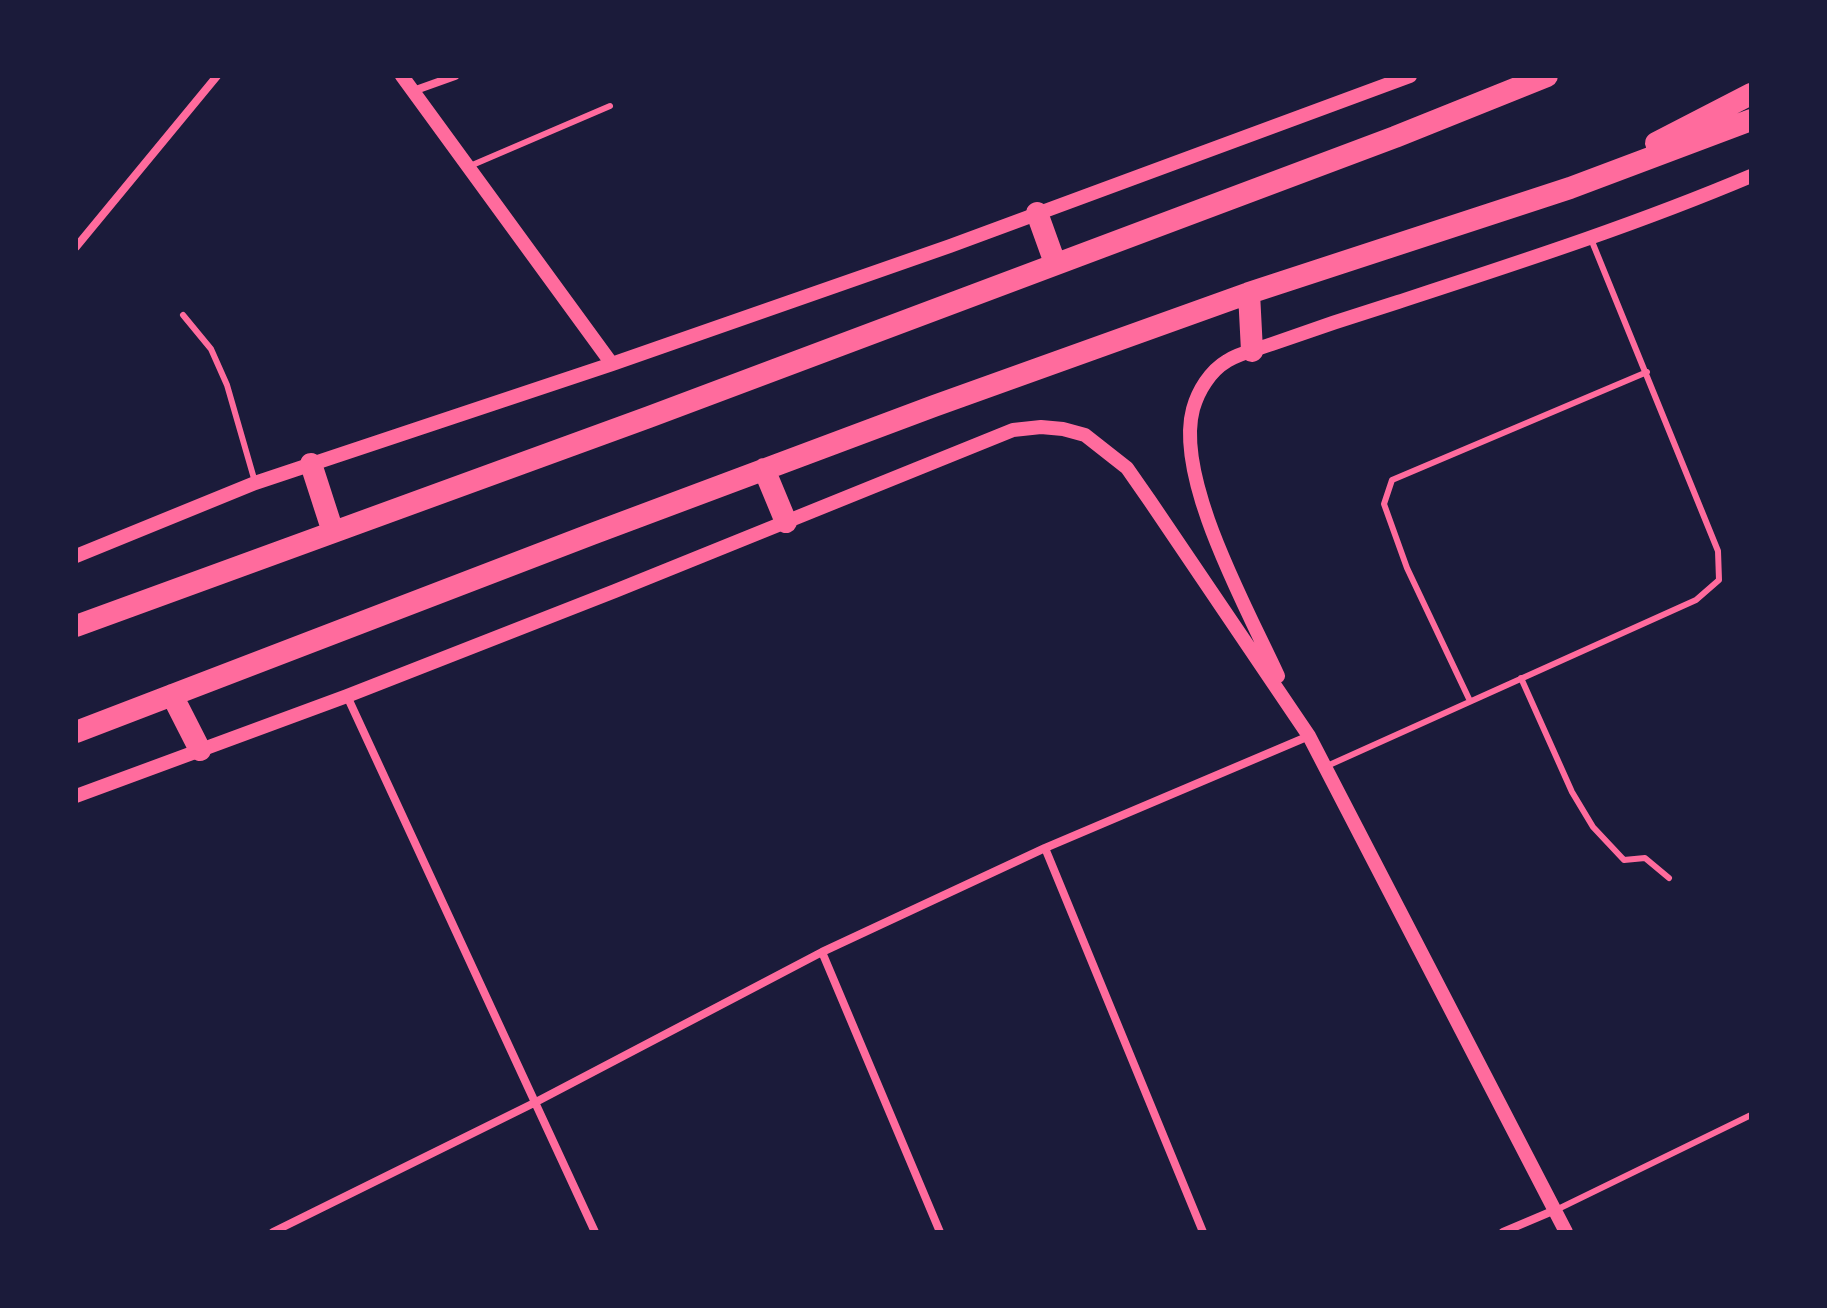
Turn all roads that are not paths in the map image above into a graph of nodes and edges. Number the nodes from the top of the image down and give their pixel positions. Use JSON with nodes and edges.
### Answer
{"nodes":[{"id":1,"x":217,"y":76,"type":"edge"},
{"id":2,"x":402,"y":76,"type":"edge"},
{"id":3,"x":455,"y":76,"type":"edge"},
{"id":4,"x":1410,"y":76,"type":"edge"},
{"id":5,"x":1547,"y":76,"type":"edge"},
{"id":6,"x":413,"y":91,"type":"junction"},
{"id":7,"x":1751,"y":94,"type":"edge"},
{"id":8,"x":610,"y":106,"type":"dead end"},
{"id":9,"x":1751,"y":120,"type":"edge"},
{"id":10,"x":468,"y":167,"type":"junction"},
{"id":11,"x":1751,"y":176,"type":"edge"},
{"id":12,"x":1570,"y":188,"type":"junction"},
{"id":13,"x":1037,"y":213,"type":"junction"},
{"id":14,"x":1591,"y":239,"type":"junction"},
{"id":15,"x":76,"y":247,"type":"edge"},
{"id":16,"x":1055,"y":263,"type":"junction"},
{"id":17,"x":1249,"y":293,"type":"junction"},
{"id":18,"x":183,"y":315,"type":"dead end"},
{"id":19,"x":1252,"y":351,"type":"junction"},
{"id":20,"x":612,"y":364,"type":"junction"},
{"id":21,"x":1647,"y":372,"type":"junction"},
{"id":22,"x":311,"y":464,"type":"junction"},
{"id":23,"x":764,"y":469,"type":"junction"},
{"id":24,"x":255,"y":483,"type":"junction"},
{"id":25,"x":786,"y":522,"type":"junction"},
{"id":26,"x":333,"y":532,"type":"junction"},
{"id":27,"x":76,"y":556,"type":"edge"},
{"id":28,"x":76,"y":626,"type":"edge"},
{"id":29,"x":1521,"y":678,"type":"junction"},
{"id":30,"x":172,"y":695,"type":"junction"},
{"id":31,"x":347,"y":696,"type":"junction"},
{"id":32,"x":1470,"y":701,"type":"junction"},
{"id":33,"x":1293,"y":709,"type":"junction"},
{"id":34,"x":76,"y":732,"type":"edge"},
{"id":35,"x":1309,"y":736,"type":"junction"},
{"id":36,"x":200,"y":750,"type":"junction"},
{"id":37,"x":1323,"y":767,"type":"junction"},
{"id":38,"x":76,"y":796,"type":"edge"},
{"id":39,"x":1045,"y":848,"type":"junction"},
{"id":40,"x":1669,"y":878,"type":"dead end"},
{"id":41,"x":822,"y":952,"type":"junction"},
{"id":42,"x":534,"y":1103,"type":"junction"},
{"id":43,"x":1751,"y":1115,"type":"edge"},
{"id":44,"x":1555,"y":1210,"type":"junction"},
{"id":45,"x":273,"y":1232,"type":"edge"},
{"id":46,"x":595,"y":1232,"type":"edge"},
{"id":47,"x":940,"y":1232,"type":"edge"},
{"id":48,"x":1203,"y":1232,"type":"edge"},
{"id":49,"x":1503,"y":1232,"type":"edge"},
{"id":50,"x":1566,"y":1232,"type":"edge"}],
"edges":[{"from":1,"to":15,"type":"street"},
{"from":2,"to":6,"type":"street"},
{"from":3,"to":6,"type":"street"},
{"from":4,"to":13,"type":"street"},
{"from":5,"to":16,"type":"highway"},
{"from":6,"to":10,"type":"street"},
{"from":7,"to":12,"type":"highway"},
{"from":8,"to":10,"type":"lane"},
{"from":9,"to":12,"type":"highway"},
{"from":10,"to":20,"type":"street"},
{"from":11,"to":14,"type":"street"},
{"from":12,"to":17,"type":"highway"},
{"from":13,"to":16,"type":"highway"},
{"from":13,"to":20,"type":"street"},
{"from":14,"to":19,"type":"street"},
{"from":14,"to":21,"type":"lane"},
{"from":16,"to":26,"type":"highway"},
{"from":17,"to":19,"type":"highway"},
{"from":17,"to":23,"type":"highway"},
{"from":18,"to":24,"type":"lane"},
{"from":19,"to":33,"type":"street"},
{"from":20,"to":22,"type":"street"},
{"from":21,"to":29,"type":"lane"},
{"from":21,"to":32,"type":"lane"},
{"from":22,"to":24,"type":"street"},
{"from":22,"to":26,"type":"highway"},
{"from":23,"to":25,"type":"highway"},
{"from":23,"to":30,"type":"highway"},
{"from":24,"to":27,"type":"street"},
{"from":25,"to":31,"type":"street"},
{"from":25,"to":33,"type":"street"},
{"from":26,"to":28,"type":"highway"},
{"from":29,"to":32,"type":"lane"},
{"from":29,"to":40,"type":"lane"},
{"from":30,"to":34,"type":"highway"},
{"from":30,"to":36,"type":"highway"},
{"from":31,"to":36,"type":"street"},
{"from":31,"to":42,"type":"street"},
{"from":32,"to":37,"type":"lane"},
{"from":33,"to":35,"type":"street"},
{"from":35,"to":37,"type":"street"},
{"from":35,"to":39,"type":"street"},
{"from":36,"to":38,"type":"street"},
{"from":37,"to":44,"type":"street"},
{"from":39,"to":41,"type":"street"},
{"from":39,"to":48,"type":"street"},
{"from":41,"to":42,"type":"street"},
{"from":41,"to":47,"type":"street"},
{"from":42,"to":45,"type":"street"},
{"from":42,"to":46,"type":"street"},
{"from":43,"to":44,"type":"lane"},
{"from":44,"to":49,"type":"street"},
{"from":44,"to":50,"type":"street"}]}
